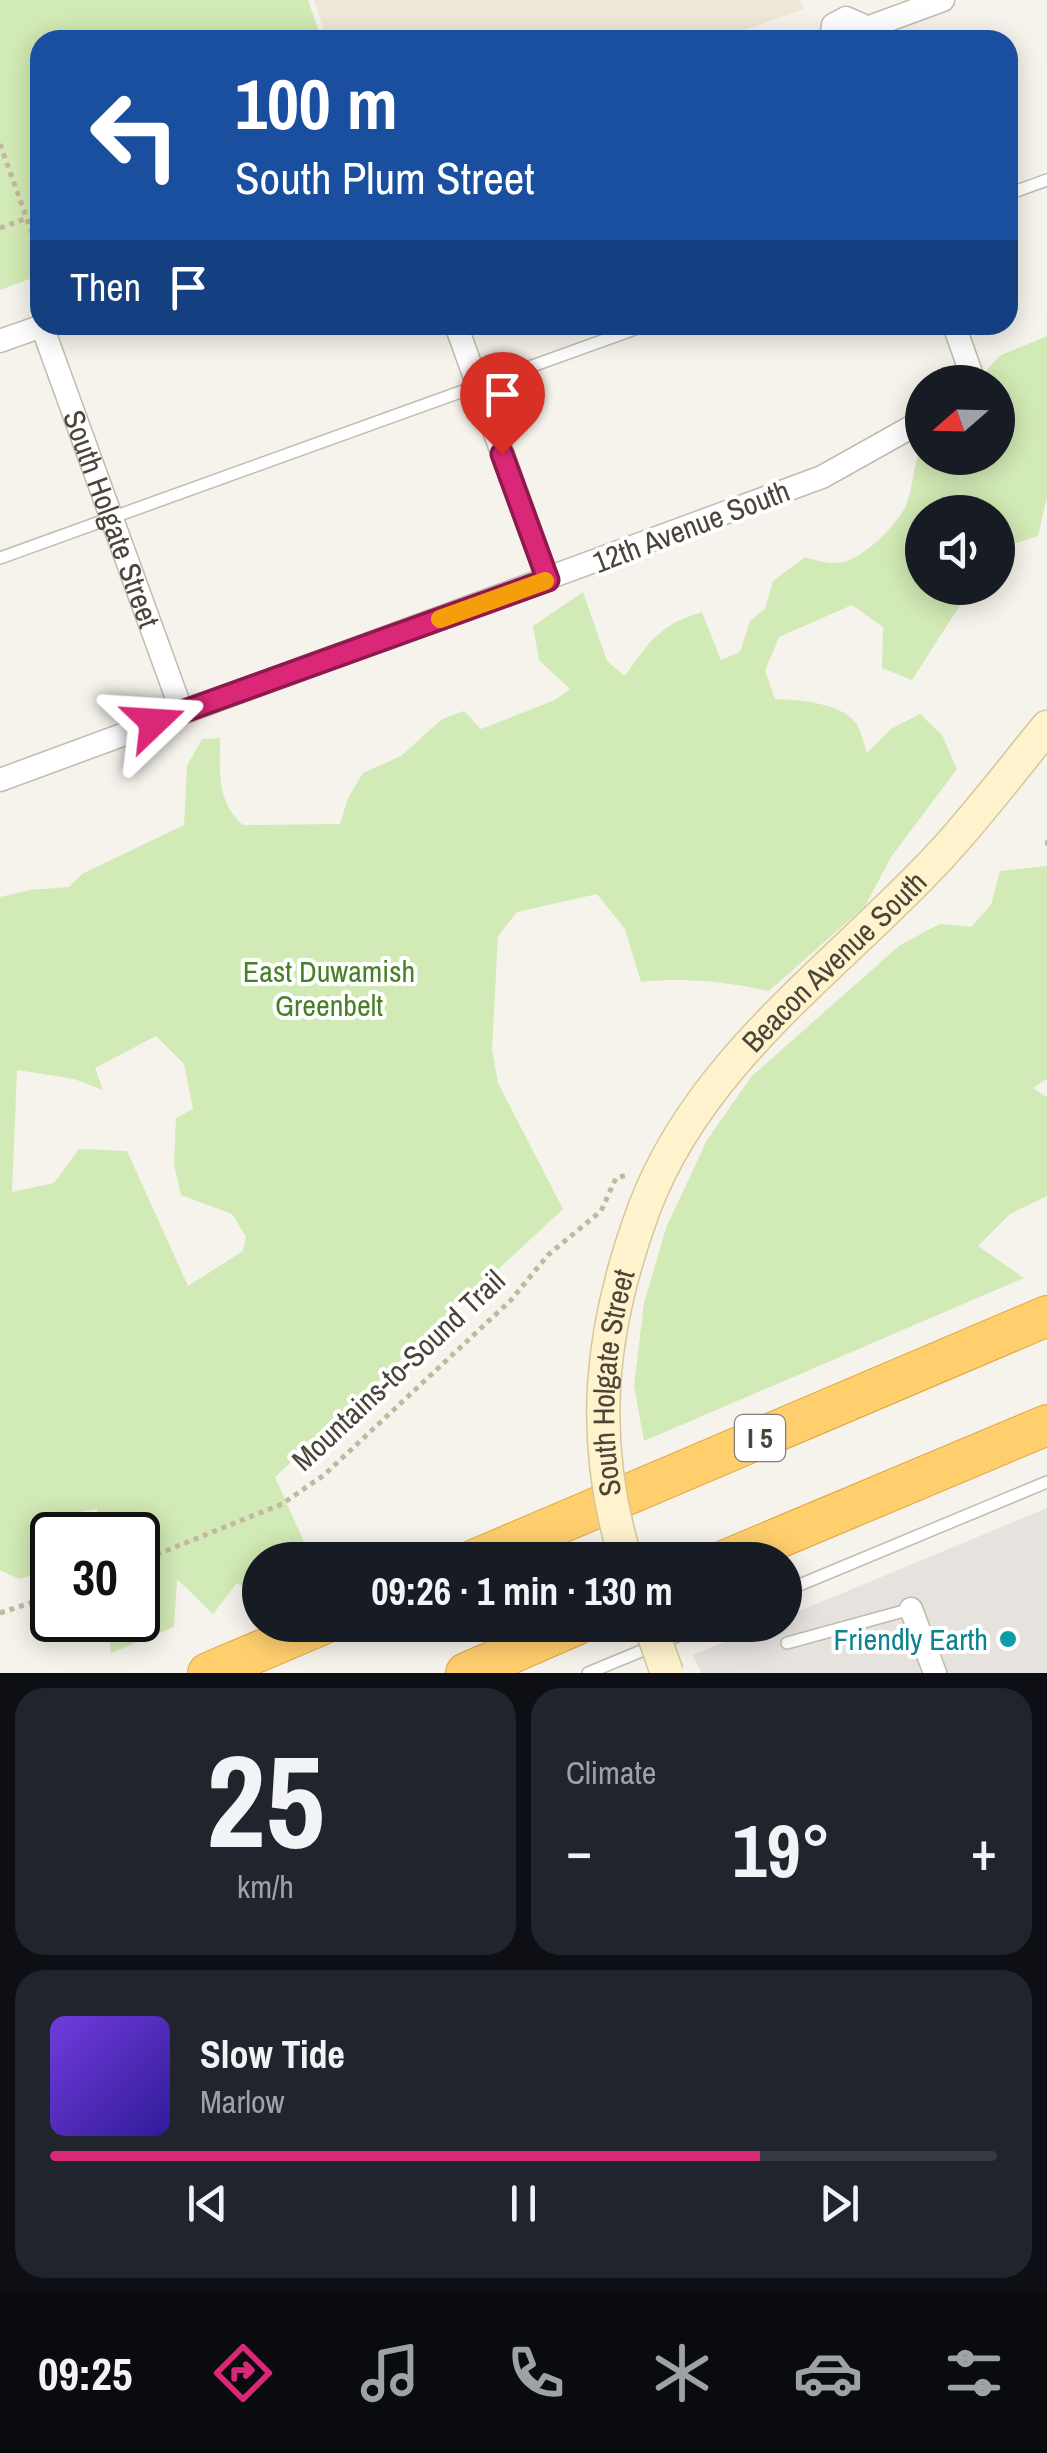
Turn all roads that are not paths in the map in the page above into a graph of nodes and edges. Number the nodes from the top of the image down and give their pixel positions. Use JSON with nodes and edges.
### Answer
{"nodes":[{"id":1,"x":942,"y":0,"type":"edge"},
{"id":2,"x":839,"y":9,"type":"edge"},
{"id":3,"x":862,"y":30,"type":"edge"},
{"id":4,"x":873,"y":30,"type":"edge"},
{"id":5,"x":1047,"y":180,"type":"edge"},
{"id":6,"x":1018,"y":190,"type":"edge"},
{"id":7,"x":30,"y":331,"type":"edge"},
{"id":8,"x":46,"y":335,"type":"edge"},
{"id":9,"x":459,"y":335,"type":"edge"},
{"id":10,"x":618,"y":335,"type":"edge"},
{"id":11,"x":956,"y":335,"type":"edge"},
{"id":12,"x":0,"y":341,"type":"edge"},
{"id":13,"x":963,"y":365,"type":"edge"},
{"id":14,"x":477,"y":386,"type":"junction"},
{"id":15,"x":905,"y":431,"type":"edge"},
{"id":16,"x":112,"y":518,"type":"junction"},
{"id":17,"x":0,"y":558,"type":"edge"},
{"id":18,"x":548,"y":580,"type":"junction"},
{"id":19,"x":182,"y":712,"type":"junction"},
{"id":20,"x":1047,"y":726,"type":"edge"},
{"id":21,"x":0,"y":780,"type":"edge"},
{"id":22,"x":649,"y":1197,"type":"joint"},
{"id":23,"x":1047,"y":1316,"type":"edge"},
{"id":24,"x":1047,"y":1425,"type":"edge"},
{"id":25,"x":1047,"y":1482,"type":"edge"},
{"id":26,"x":516,"y":1542,"type":"edge"},
{"id":27,"x":622,"y":1542,"type":"edge"},
{"id":28,"x":769,"y":1542,"type":"edge"},
{"id":29,"x":802,"y":1584,"type":"edge"},
{"id":30,"x":911,"y":1609,"type":"joint"},
{"id":31,"x":802,"y":1638,"type":"edge"},
{"id":32,"x":281,"y":1642,"type":"edge"},
{"id":33,"x":537,"y":1642,"type":"edge"},
{"id":34,"x":656,"y":1642,"type":"edge"},
{"id":35,"x":663,"y":1642,"type":"edge"},
{"id":36,"x":208,"y":1673,"type":"edge"},
{"id":37,"x":466,"y":1673,"type":"edge"},
{"id":38,"x":588,"y":1673,"type":"edge"},
{"id":39,"x":667,"y":1673,"type":"edge"},
{"id":40,"x":935,"y":1673,"type":"edge"}],
"edges":[{"from":1,"to":4,"type":"street"},
{"from":2,"to":3,"type":"street"},
{"from":5,"to":6,"type":"lane"},
{"from":7,"to":12,"type":"street"},
{"from":8,"to":16,"type":"street","name":"South Holgate Street"},
{"from":9,"to":14,"type":"street"},
{"from":10,"to":14,"type":"lane"},
{"from":11,"to":13,"type":"street"},
{"from":14,"to":16,"type":"lane"},
{"from":14,"to":18,"type":"street"},
{"from":15,"to":18,"type":"street","name":"12th Avenue South"},
{"from":16,"to":17,"type":"lane"},
{"from":16,"to":19,"type":"street","name":"South Holgate Street"},
{"from":18,"to":19,"type":"street","name":"12th Avenue South"},
{"from":19,"to":21,"type":"street","name":"12th Avenue South"},
{"from":20,"to":22,"type":"main road","name":"Beacon Avenue South"},
{"from":22,"to":27,"type":"main road","name":"South Holgate Street","bridge":true},
{"from":23,"to":26,"type":"highway","number":"I 5"},
{"from":24,"to":28,"type":"highway"},
{"from":25,"to":29,"type":"lane"},
{"from":30,"to":31,"type":"lane"},
{"from":30,"to":40,"type":"street"},
{"from":32,"to":36,"type":"highway"},
{"from":33,"to":37,"type":"highway"},
{"from":34,"to":39,"type":"main road","bridge":true},
{"from":35,"to":38,"type":"lane"}]}
